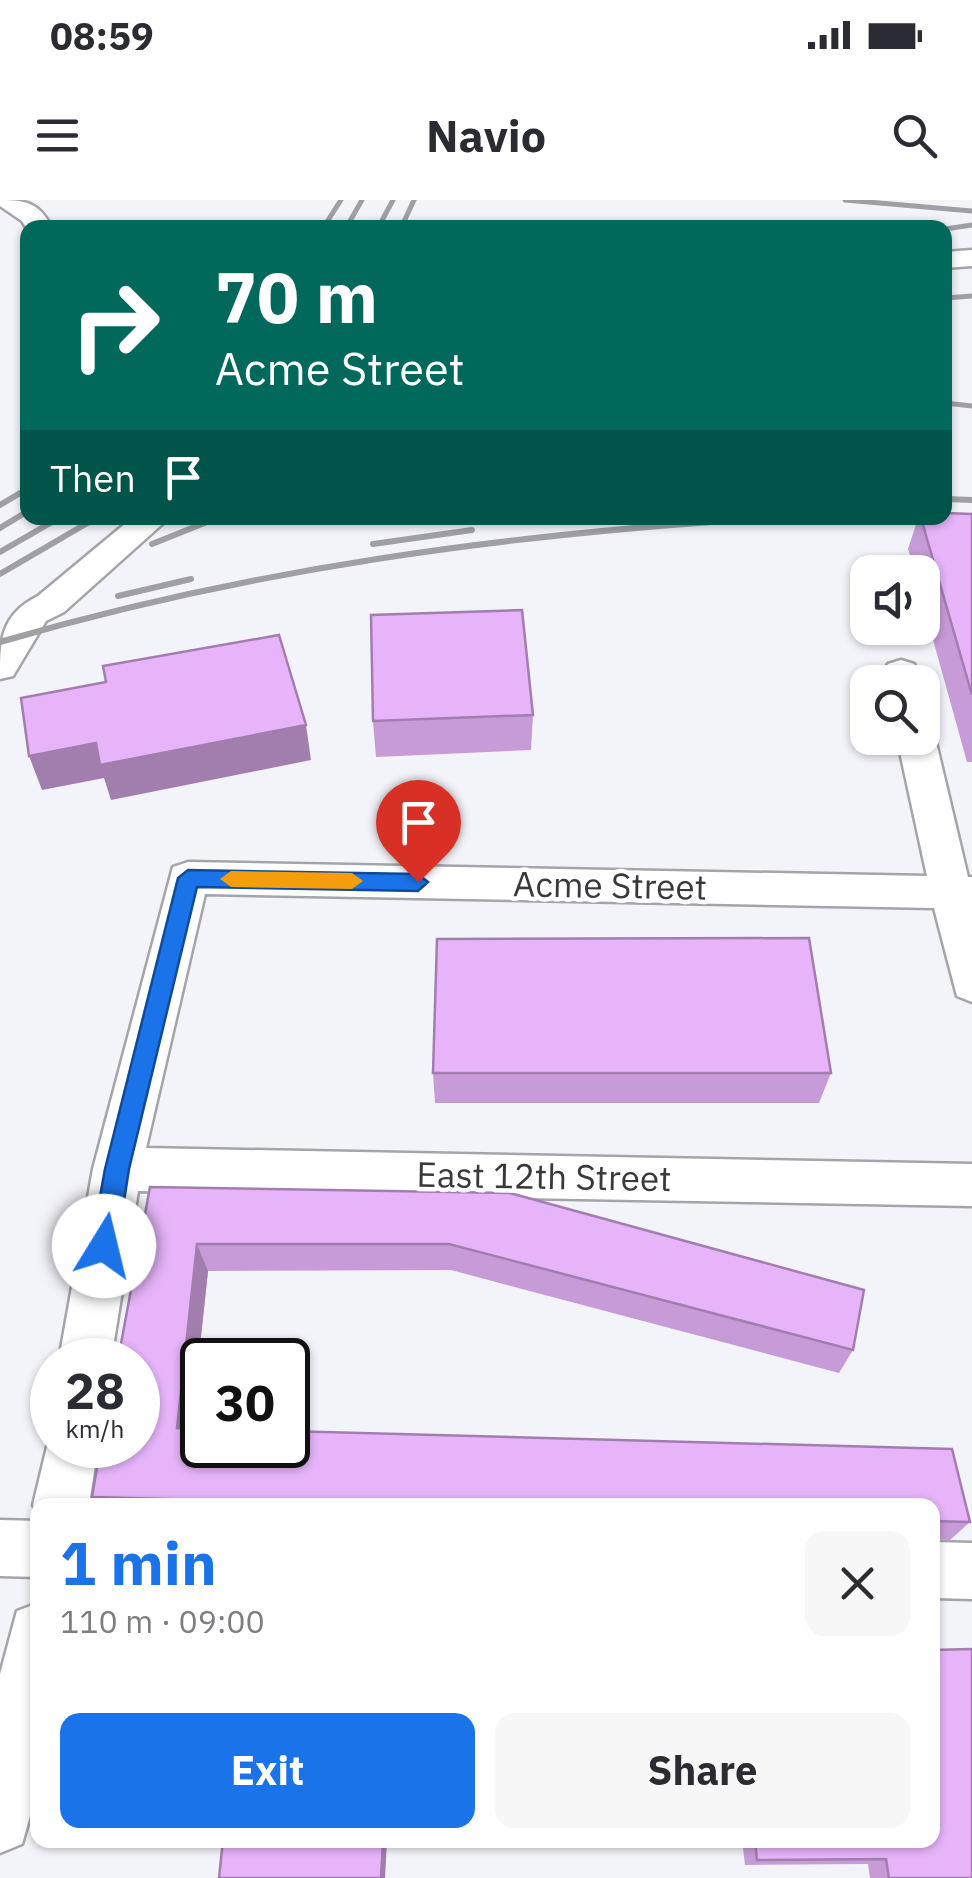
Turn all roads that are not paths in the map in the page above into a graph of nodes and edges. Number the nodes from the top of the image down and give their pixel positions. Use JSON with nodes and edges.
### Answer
{"nodes":[{"id":1,"x":8,"y":200,"type":"edge"},
{"id":2,"x":35,"y":220,"type":"edge"},
{"id":3,"x":144,"y":525,"type":"edge"},
{"id":4,"x":0,"y":667,"type":"edge"},
{"id":5,"x":921,"y":755,"type":"edge"},
{"id":6,"x":962,"y":893,"type":"edge"},
{"id":7,"x":972,"y":984,"type":"edge"},
{"id":8,"x":117,"y":1169,"type":"junction"},
{"id":9,"x":972,"y":1186,"type":"edge"},
{"id":10,"x":89,"y":1338,"type":"edge"},
{"id":11,"x":67,"y":1468,"type":"edge"},
{"id":12,"x":62,"y":1498,"type":"edge"},
{"id":13,"x":0,"y":1548,"type":"edge"},
{"id":14,"x":30,"y":1549,"type":"edge"},
{"id":15,"x":940,"y":1570,"type":"edge"},
{"id":16,"x":972,"y":1571,"type":"edge"},
{"id":17,"x":30,"y":1672,"type":"edge"},
{"id":18,"x":0,"y":1822,"type":"edge"}],
"edges":[{"from":1,"to":2,"type":"street"},
{"from":3,"to":4,"type":"street"},
{"from":5,"to":6,"type":"street"},
{"from":6,"to":7,"type":"street"},
{"from":6,"to":8,"type":"street","name":"Acme Street"},
{"from":8,"to":9,"type":"street","name":"East 12th Street"},
{"from":8,"to":10,"type":"street"},
{"from":11,"to":12,"type":"street"},
{"from":13,"to":14,"type":"street"},
{"from":15,"to":16,"type":"street"},
{"from":17,"to":18,"type":"street"}]}
